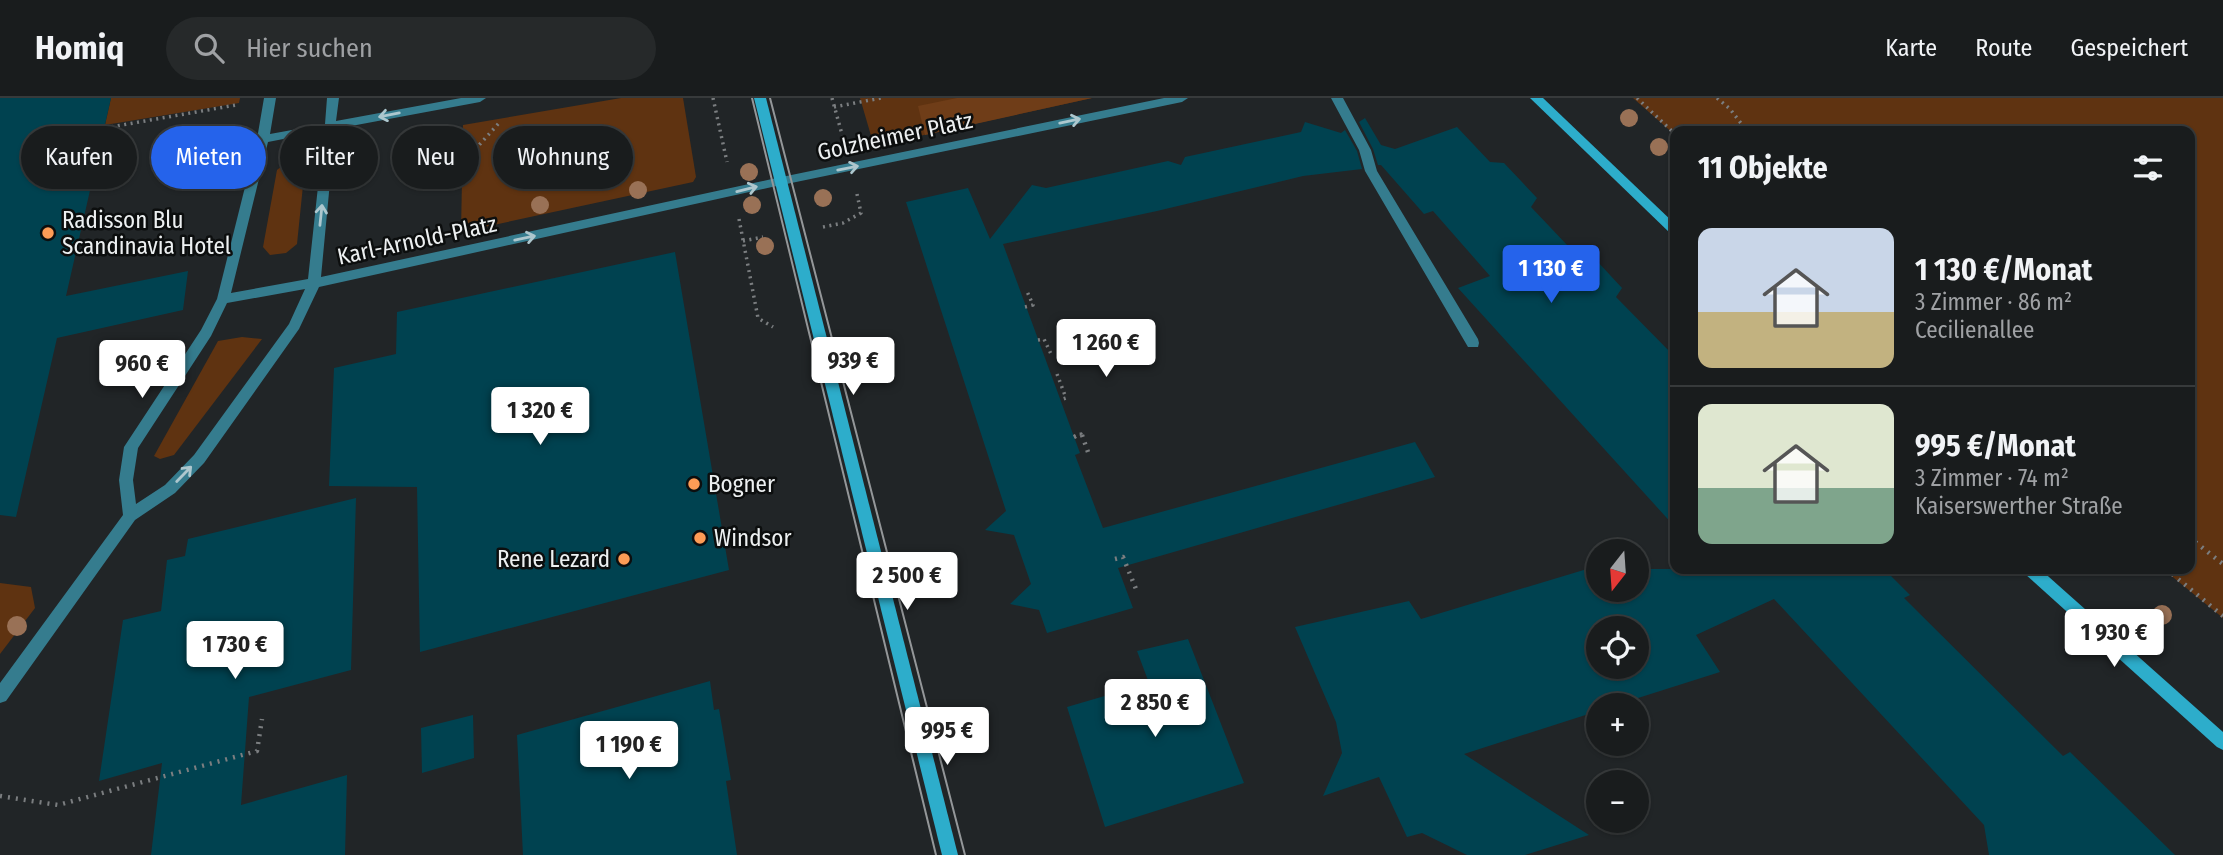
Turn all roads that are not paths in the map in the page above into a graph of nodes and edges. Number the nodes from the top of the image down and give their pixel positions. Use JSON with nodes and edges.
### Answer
{"nodes":[{"id":1,"x":333,"y":98,"type":"edge"},
{"id":2,"x":480,"y":98,"type":"edge"},
{"id":3,"x":760,"y":98,"type":"edge"},
{"id":4,"x":1182,"y":98,"type":"edge"},
{"id":5,"x":1337,"y":98,"type":"edge"},
{"id":6,"x":1536,"y":98,"type":"edge"},
{"id":7,"x":270,"y":99,"type":"edge"},
{"id":8,"x":265,"y":126,"type":"edge"},
{"id":9,"x":330,"y":126,"type":"edge"},
{"id":10,"x":335,"y":126,"type":"edge"},
{"id":11,"x":780,"y":181,"type":"junction"},
{"id":12,"x":250,"y":189,"type":"edge"},
{"id":13,"x":324,"y":189,"type":"edge"},
{"id":14,"x":1670,"y":226,"type":"edge"},
{"id":15,"x":314,"y":283,"type":"junction"},
{"id":16,"x":223,"y":299,"type":"junction"},
{"id":17,"x":1473,"y":343,"type":"dead end"},
{"id":18,"x":130,"y":516,"type":"junction"},
{"id":19,"x":2036,"y":574,"type":"edge"},
{"id":20,"x":0,"y":696,"type":"edge"},
{"id":21,"x":2223,"y":742,"type":"edge"},
{"id":22,"x":950,"y":855,"type":"edge"}],
"edges":[{"from":1,"to":9,"type":"street"},
{"from":2,"to":10,"type":"street","one_way":true},
{"from":3,"to":11,"type":"street"},
{"from":11,"to":4,"type":"street","name":"Golzheimer Platz","one_way":true},
{"from":5,"to":17,"type":"street"},
{"from":6,"to":14,"type":"street"},
{"from":7,"to":8,"type":"street"},
{"from":15,"to":11,"type":"street","name":"Karl-Arnold-Platz","one_way":true},
{"from":11,"to":22,"type":"street"},
{"from":12,"to":16,"type":"street"},
{"from":15,"to":13,"type":"street","one_way":true},
{"from":15,"to":16,"type":"street","name":"Karl-Arnold-Platz"},
{"from":18,"to":15,"type":"street","one_way":true},
{"from":16,"to":18,"type":"street"},
{"from":18,"to":20,"type":"street"},
{"from":19,"to":21,"type":"street"}]}
